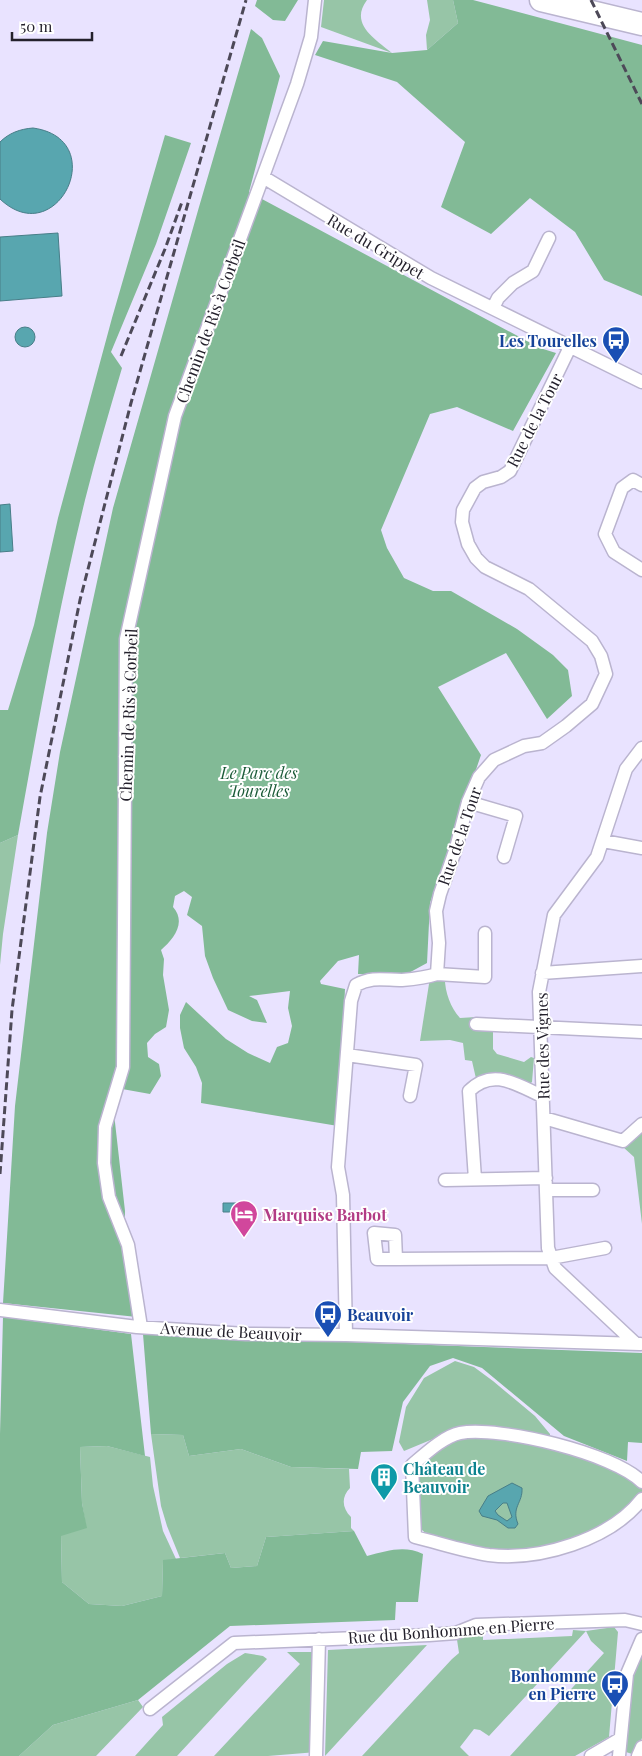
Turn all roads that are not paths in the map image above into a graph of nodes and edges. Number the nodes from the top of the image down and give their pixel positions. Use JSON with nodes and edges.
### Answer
{"nodes":[{"id":1,"x":541,"y":0,"type":"edge"},
{"id":2,"x":314,"y":2,"type":"edge"},
{"id":3,"x":642,"y":24,"type":"edge"},
{"id":4,"x":263,"y":177,"type":"junction"},
{"id":5,"x":549,"y":238,"type":"dead end"},
{"id":6,"x":493,"y":308,"type":"junction"},
{"id":7,"x":570,"y":347,"type":"junction"},
{"id":8,"x":642,"y":382,"type":"edge"},
{"id":9,"x":642,"y":485,"type":"edge"},
{"id":10,"x":642,"y":570,"type":"edge"},
{"id":11,"x":642,"y":748,"type":"edge"},
{"id":12,"x":468,"y":802,"type":"junction"},
{"id":13,"x":603,"y":841,"type":"junction"},
{"id":14,"x":642,"y":848,"type":"edge"},
{"id":15,"x":504,"y":857,"type":"dead end"},
{"id":16,"x":485,"y":933,"type":"dead end"},
{"id":17,"x":642,"y":966,"type":"edge"},
{"id":18,"x":542,"y":973,"type":"junction"},
{"id":19,"x":437,"y":974,"type":"junction"},
{"id":20,"x":476,"y":1024,"type":"dead end"},
{"id":21,"x":540,"y":1026,"type":"junction"},
{"id":22,"x":642,"y":1032,"type":"edge"},
{"id":23,"x":347,"y":1055,"type":"junction"},
{"id":24,"x":410,"y":1096,"type":"dead end"},
{"id":25,"x":542,"y":1096,"type":"junction"},
{"id":26,"x":544,"y":1118,"type":"junction"},
{"id":27,"x":642,"y":1124,"type":"edge"},
{"id":28,"x":475,"y":1179,"type":"junction"},
{"id":29,"x":445,"y":1180,"type":"dead end"},
{"id":30,"x":546,"y":1184,"type":"junction"},
{"id":31,"x":593,"y":1190,"type":"dead end"},
{"id":32,"x":605,"y":1248,"type":"dead end"},
{"id":33,"x":551,"y":1258,"type":"junction"},
{"id":34,"x":396,"y":1260,"type":"dead end"},
{"id":35,"x":0,"y":1310,"type":"edge"},
{"id":36,"x":141,"y":1327,"type":"junction"},
{"id":37,"x":346,"y":1335,"type":"junction"},
{"id":38,"x":639,"y":1344,"type":"edge"},
{"id":39,"x":642,"y":1482,"type":"edge"},
{"id":40,"x":642,"y":1499,"type":"edge"},
{"id":41,"x":642,"y":1624,"type":"edge"},
{"id":42,"x":320,"y":1639,"type":"junction"},
{"id":43,"x":642,"y":1639,"type":"edge"},
{"id":44,"x":150,"y":1709,"type":"dead end"},
{"id":45,"x":620,"y":1739,"type":"junction"},
{"id":46,"x":642,"y":1747,"type":"edge"},
{"id":47,"x":316,"y":1756,"type":"edge"},
{"id":48,"x":591,"y":1756,"type":"edge"},
{"id":49,"x":619,"y":1756,"type":"edge"},
{"id":50,"x":638,"y":1756,"type":"edge"}],
"edges":[{"from":1,"to":3,"type":"highway"},
{"from":2,"to":4,"type":"street","name":"Chemin de Ris à Corbeil"},
{"from":4,"to":6,"type":"street","name":"Rue du Grippet"},
{"from":4,"to":36,"type":"street","name":"Chemin de Ris à Corbeil"},
{"from":5,"to":6,"type":"street"},
{"from":6,"to":7,"type":"street","name":"Rue du Grippet"},
{"from":7,"to":8,"type":"street","name":"Rue du Grippet"},
{"from":7,"to":12,"type":"street","name":"Rue de la Tour"},
{"from":9,"to":10,"type":"street"},
{"from":11,"to":13,"type":"street","name":"Rue des Vignes"},
{"from":12,"to":15,"type":"street"},
{"from":12,"to":19,"type":"street","name":"Rue de la Tour"},
{"from":13,"to":14,"type":"street"},
{"from":13,"to":18,"type":"street","name":"Rue des Vignes"},
{"from":16,"to":19,"type":"street"},
{"from":17,"to":18,"type":"street"},
{"from":18,"to":21,"type":"street","name":"Rue des Vignes"},
{"from":19,"to":23,"type":"street"},
{"from":20,"to":21,"type":"street"},
{"from":21,"to":22,"type":"street"},
{"from":21,"to":25,"type":"street","name":"Rue des Vignes"},
{"from":23,"to":24,"type":"street"},
{"from":23,"to":37,"type":"street"},
{"from":25,"to":26,"type":"street","name":"Rue des Vignes"},
{"from":25,"to":28,"type":"street"},
{"from":26,"to":27,"type":"street"},
{"from":26,"to":30,"type":"street","name":"Rue des Vignes"},
{"from":28,"to":29,"type":"street"},
{"from":28,"to":30,"type":"street"},
{"from":30,"to":31,"type":"street"},
{"from":30,"to":33,"type":"street","name":"Rue des Vignes"},
{"from":32,"to":33,"type":"street"},
{"from":33,"to":34,"type":"street"},
{"from":33,"to":38,"type":"street","name":"Rue des Vignes"},
{"from":35,"to":36,"type":"street","name":"Avenue de Beauvoir"},
{"from":36,"to":37,"type":"street","name":"Avenue de Beauvoir"},
{"from":37,"to":38,"type":"street","name":"Avenue de Beauvoir"},
{"from":39,"to":40,"type":"street"},
{"from":41,"to":42,"type":"street","name":"Rue du Bonhomme en Pierre"},
{"from":42,"to":44,"type":"street","name":"Rue du Bonhomme en Pierre"},
{"from":42,"to":47,"type":"street"},
{"from":43,"to":45,"type":"street"},
{"from":45,"to":48,"type":"street"},
{"from":45,"to":49,"type":"street"},
{"from":46,"to":50,"type":"street"}]}
